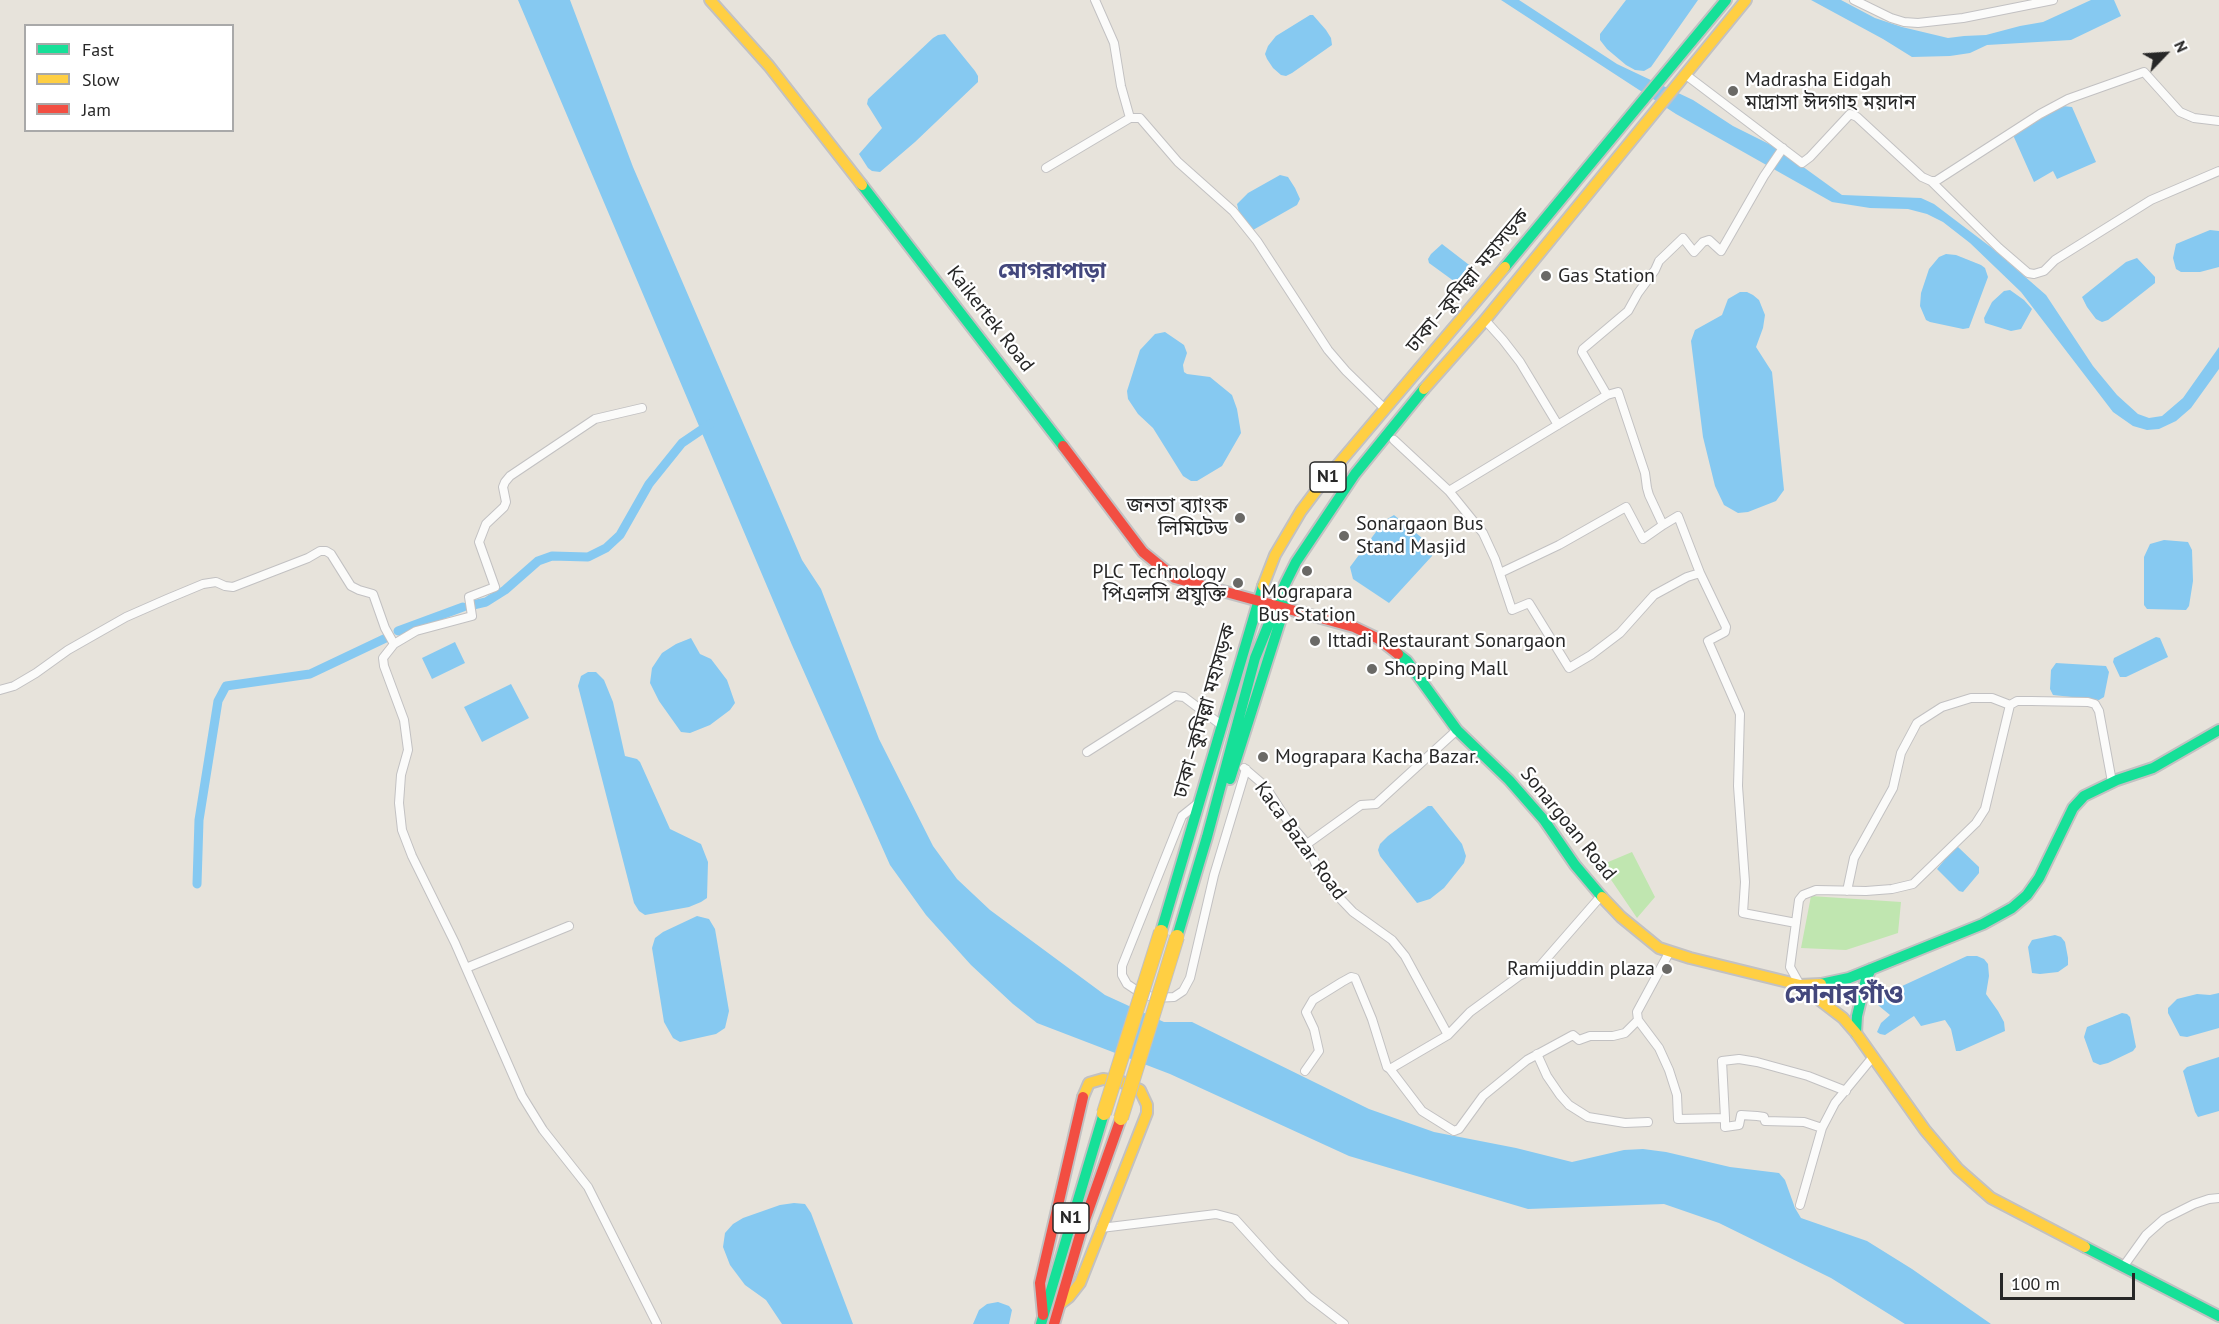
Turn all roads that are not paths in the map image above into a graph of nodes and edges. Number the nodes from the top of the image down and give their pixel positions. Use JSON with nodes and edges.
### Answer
{"nodes":[{"id":1,"x":710,"y":0,"type":"edge"},
{"id":2,"x":1726,"y":0,"type":"edge"},
{"id":3,"x":1746,"y":0,"type":"edge"},
{"id":4,"x":1854,"y":0,"type":"edge"},
{"id":5,"x":2053,"y":0,"type":"edge"},
{"id":6,"x":1099,"y":1,"type":"edge"},
{"id":7,"x":1682,"y":80,"type":"junction"},
{"id":8,"x":1130,"y":118,"type":"junction"},
{"id":9,"x":2219,"y":121,"type":"edge"},
{"id":10,"x":1783,"y":148,"type":"junction"},
{"id":11,"x":1046,"y":168,"type":"dead end"},
{"id":12,"x":2219,"y":171,"type":"edge"},
{"id":13,"x":1931,"y":181,"type":"junction"},
{"id":14,"x":1485,"y":320,"type":"junction"},
{"id":15,"x":1472,"y":333,"type":"junction"},
{"id":16,"x":1607,"y":395,"type":"junction"},
{"id":17,"x":642,"y":408,"type":"dead end"},
{"id":18,"x":1385,"y":409,"type":"junction"},
{"id":19,"x":1558,"y":425,"type":"junction"},
{"id":20,"x":1394,"y":440,"type":"junction"},
{"id":21,"x":1449,"y":492,"type":"junction"},
{"id":22,"x":1663,"y":525,"type":"junction"},
{"id":23,"x":1500,"y":573,"type":"junction"},
{"id":24,"x":1700,"y":573,"type":"junction"},
{"id":25,"x":1257,"y":601,"type":"junction"},
{"id":26,"x":1280,"y":606,"type":"junction"},
{"id":27,"x":394,"y":644,"type":"junction"},
{"id":28,"x":0,"y":690,"type":"edge"},
{"id":29,"x":2010,"y":705,"type":"junction"},
{"id":30,"x":1220,"y":724,"type":"junction"},
{"id":31,"x":1457,"y":730,"type":"junction"},
{"id":32,"x":2219,"y":730,"type":"edge"},
{"id":33,"x":1087,"y":752,"type":"dead end"},
{"id":34,"x":1241,"y":766,"type":"junction"},
{"id":35,"x":2112,"y":782,"type":"junction"},
{"id":36,"x":1199,"y":803,"type":"junction"},
{"id":37,"x":1307,"y":844,"type":"junction"},
{"id":38,"x":1198,"y":865,"type":"junction"},
{"id":39,"x":1847,"y":891,"type":"junction"},
{"id":40,"x":1601,"y":896,"type":"junction"},
{"id":41,"x":1796,"y":923,"type":"junction"},
{"id":42,"x":569,"y":926,"type":"dead end"},
{"id":43,"x":1670,"y":951,"type":"junction"},
{"id":44,"x":466,"y":968,"type":"junction"},
{"id":45,"x":1871,"y":969,"type":"junction"},
{"id":46,"x":1800,"y":985,"type":"junction"},
{"id":47,"x":1638,"y":1020,"type":"junction"},
{"id":48,"x":1856,"y":1033,"type":"junction"},
{"id":49,"x":1448,"y":1035,"type":"junction"},
{"id":50,"x":1537,"y":1054,"type":"junction"},
{"id":51,"x":1872,"y":1058,"type":"junction"},
{"id":52,"x":1390,"y":1069,"type":"junction"},
{"id":53,"x":1305,"y":1071,"type":"dead end"},
{"id":54,"x":1846,"y":1090,"type":"junction"},
{"id":55,"x":1725,"y":1118,"type":"junction"},
{"id":56,"x":1648,"y":1122,"type":"dead end"},
{"id":57,"x":1822,"y":1128,"type":"junction"},
{"id":58,"x":2219,"y":1198,"type":"edge"},
{"id":59,"x":1800,"y":1205,"type":"dead end"},
{"id":60,"x":1101,"y":1228,"type":"junction"},
{"id":61,"x":2123,"y":1267,"type":"junction"},
{"id":62,"x":1060,"y":1304,"type":"junction"},
{"id":63,"x":2219,"y":1316,"type":"edge"},
{"id":64,"x":1042,"y":1319,"type":"edge"},
{"id":65,"x":657,"y":1324,"type":"edge"},
{"id":66,"x":1054,"y":1324,"type":"edge"},
{"id":67,"x":1344,"y":1324,"type":"edge"}],
"edges":[{"from":1,"to":25,"type":"main road","name":"Kaikertek Road"},
{"from":2,"to":18,"type":"main road","name":"ঢাকা–কুমিল্লা মহাসড়ক","number":"N1"},
{"from":3,"to":7,"type":"main road","number":"N1"},
{"from":4,"to":5,"type":"street"},
{"from":6,"to":8,"type":"street"},
{"from":7,"to":10,"type":"street"},
{"from":7,"to":14,"type":"main road","name":"ঢাকা–কুমিল্লা মহাসড়ক","number":"N1"},
{"from":8,"to":11,"type":"street"},
{"from":8,"to":18,"type":"street"},
{"from":9,"to":13,"type":"street"},
{"from":10,"to":13,"type":"street"},
{"from":10,"to":16,"type":"street"},
{"from":12,"to":13,"type":"street"},
{"from":14,"to":15,"type":"main road","name":"ঢাকা–কুমিল্লা মহাসড়ক","number":"N1"},
{"from":14,"to":19,"type":"street"},
{"from":15,"to":20,"type":"main road"},
{"from":15,"to":26,"type":"main road","name":"ঢাকা–কুমিল্লা মহাসড়ক","number":"N1"},
{"from":16,"to":19,"type":"street"},
{"from":16,"to":22,"type":"street"},
{"from":17,"to":27,"type":"street"},
{"from":18,"to":25,"type":"main road","name":"ঢাকা–কুমিল্লা মহাসড়ক","number":"N1"},
{"from":19,"to":21,"type":"street"},
{"from":20,"to":21,"type":"street"},
{"from":20,"to":26,"type":"main road"},
{"from":21,"to":23,"type":"street"},
{"from":22,"to":23,"type":"street"},
{"from":22,"to":24,"type":"street"},
{"from":23,"to":24,"type":"street"},
{"from":24,"to":41,"type":"street"},
{"from":25,"to":26,"type":"main road","name":"Kaikertek Road"},
{"from":25,"to":30,"type":"main road","name":"ঢাকা–কুমিল্লা মহাসড়ক","number":"N1"},
{"from":26,"to":31,"type":"main road","name":"Sonargoan Road"},
{"from":26,"to":34,"type":"main road"},
{"from":26,"to":38,"type":"main road","name":"ঢাকা–কুমিল্লা মহাসড়ক","number":"N1"},
{"from":27,"to":28,"type":"street"},
{"from":27,"to":44,"type":"street"},
{"from":29,"to":35,"type":"street"},
{"from":29,"to":39,"type":"street"},
{"from":29,"to":39,"type":"street"},
{"from":30,"to":33,"type":"street"},
{"from":30,"to":36,"type":"main road","name":"ঢাকা–কুমিল্লা মহাসড়ক","number":"N1"},
{"from":31,"to":37,"type":"street"},
{"from":31,"to":40,"type":"main road","name":"Sonargoan Road"},
{"from":32,"to":35,"type":"main road","name":"Sonargoan Road"},
{"from":34,"to":36,"type":"street"},
{"from":34,"to":37,"type":"street","name":"Kaca Bazar Road"},
{"from":34,"to":38,"type":"main road"},
{"from":35,"to":45,"type":"main road","name":"Sonargoan Road"},
{"from":36,"to":64,"type":"main road","name":"ঢাকা–কুমিল্লা মহাসড়ক","number":"N1","bridge":true},
{"from":37,"to":49,"type":"street","name":"Kaca Bazar Road"},
{"from":38,"to":62,"type":"main road","name":"ঢাকা–কুমিল্লা মহাসড়ক","number":"N1","bridge":true},
{"from":39,"to":41,"type":"street"},
{"from":40,"to":43,"type":"main road","name":"Sonargoan Road"},
{"from":40,"to":49,"type":"street"},
{"from":41,"to":46,"type":"street"},
{"from":42,"to":44,"type":"street"},
{"from":43,"to":46,"type":"main road","name":"Sonargoan Road"},
{"from":43,"to":47,"type":"street"},
{"from":44,"to":65,"type":"street"},
{"from":45,"to":46,"type":"main road","name":"Sonargoan Road"},
{"from":45,"to":48,"type":"main road"},
{"from":46,"to":48,"type":"main road","name":"Sonargoan Road"},
{"from":47,"to":50,"type":"street"},
{"from":47,"to":55,"type":"street"},
{"from":48,"to":51,"type":"main road","name":"Sonargoan Road"},
{"from":49,"to":52,"type":"street"},
{"from":50,"to":52,"type":"street"},
{"from":50,"to":56,"type":"street"},
{"from":51,"to":54,"type":"street"},
{"from":51,"to":61,"type":"main road","name":"Sonargoan Road"},
{"from":52,"to":53,"type":"street"},
{"from":54,"to":55,"type":"street"},
{"from":54,"to":57,"type":"street"},
{"from":55,"to":57,"type":"street"},
{"from":57,"to":59,"type":"street"},
{"from":58,"to":61,"type":"street"},
{"from":60,"to":62,"type":"main road"},
{"from":60,"to":64,"type":"main road"},
{"from":60,"to":67,"type":"street"},
{"from":61,"to":63,"type":"main road","name":"Sonargoan Road"},
{"from":62,"to":66,"type":"main road","name":"ঢাকা–কুমিল্লা মহাসড়ক","number":"N1"}]}
